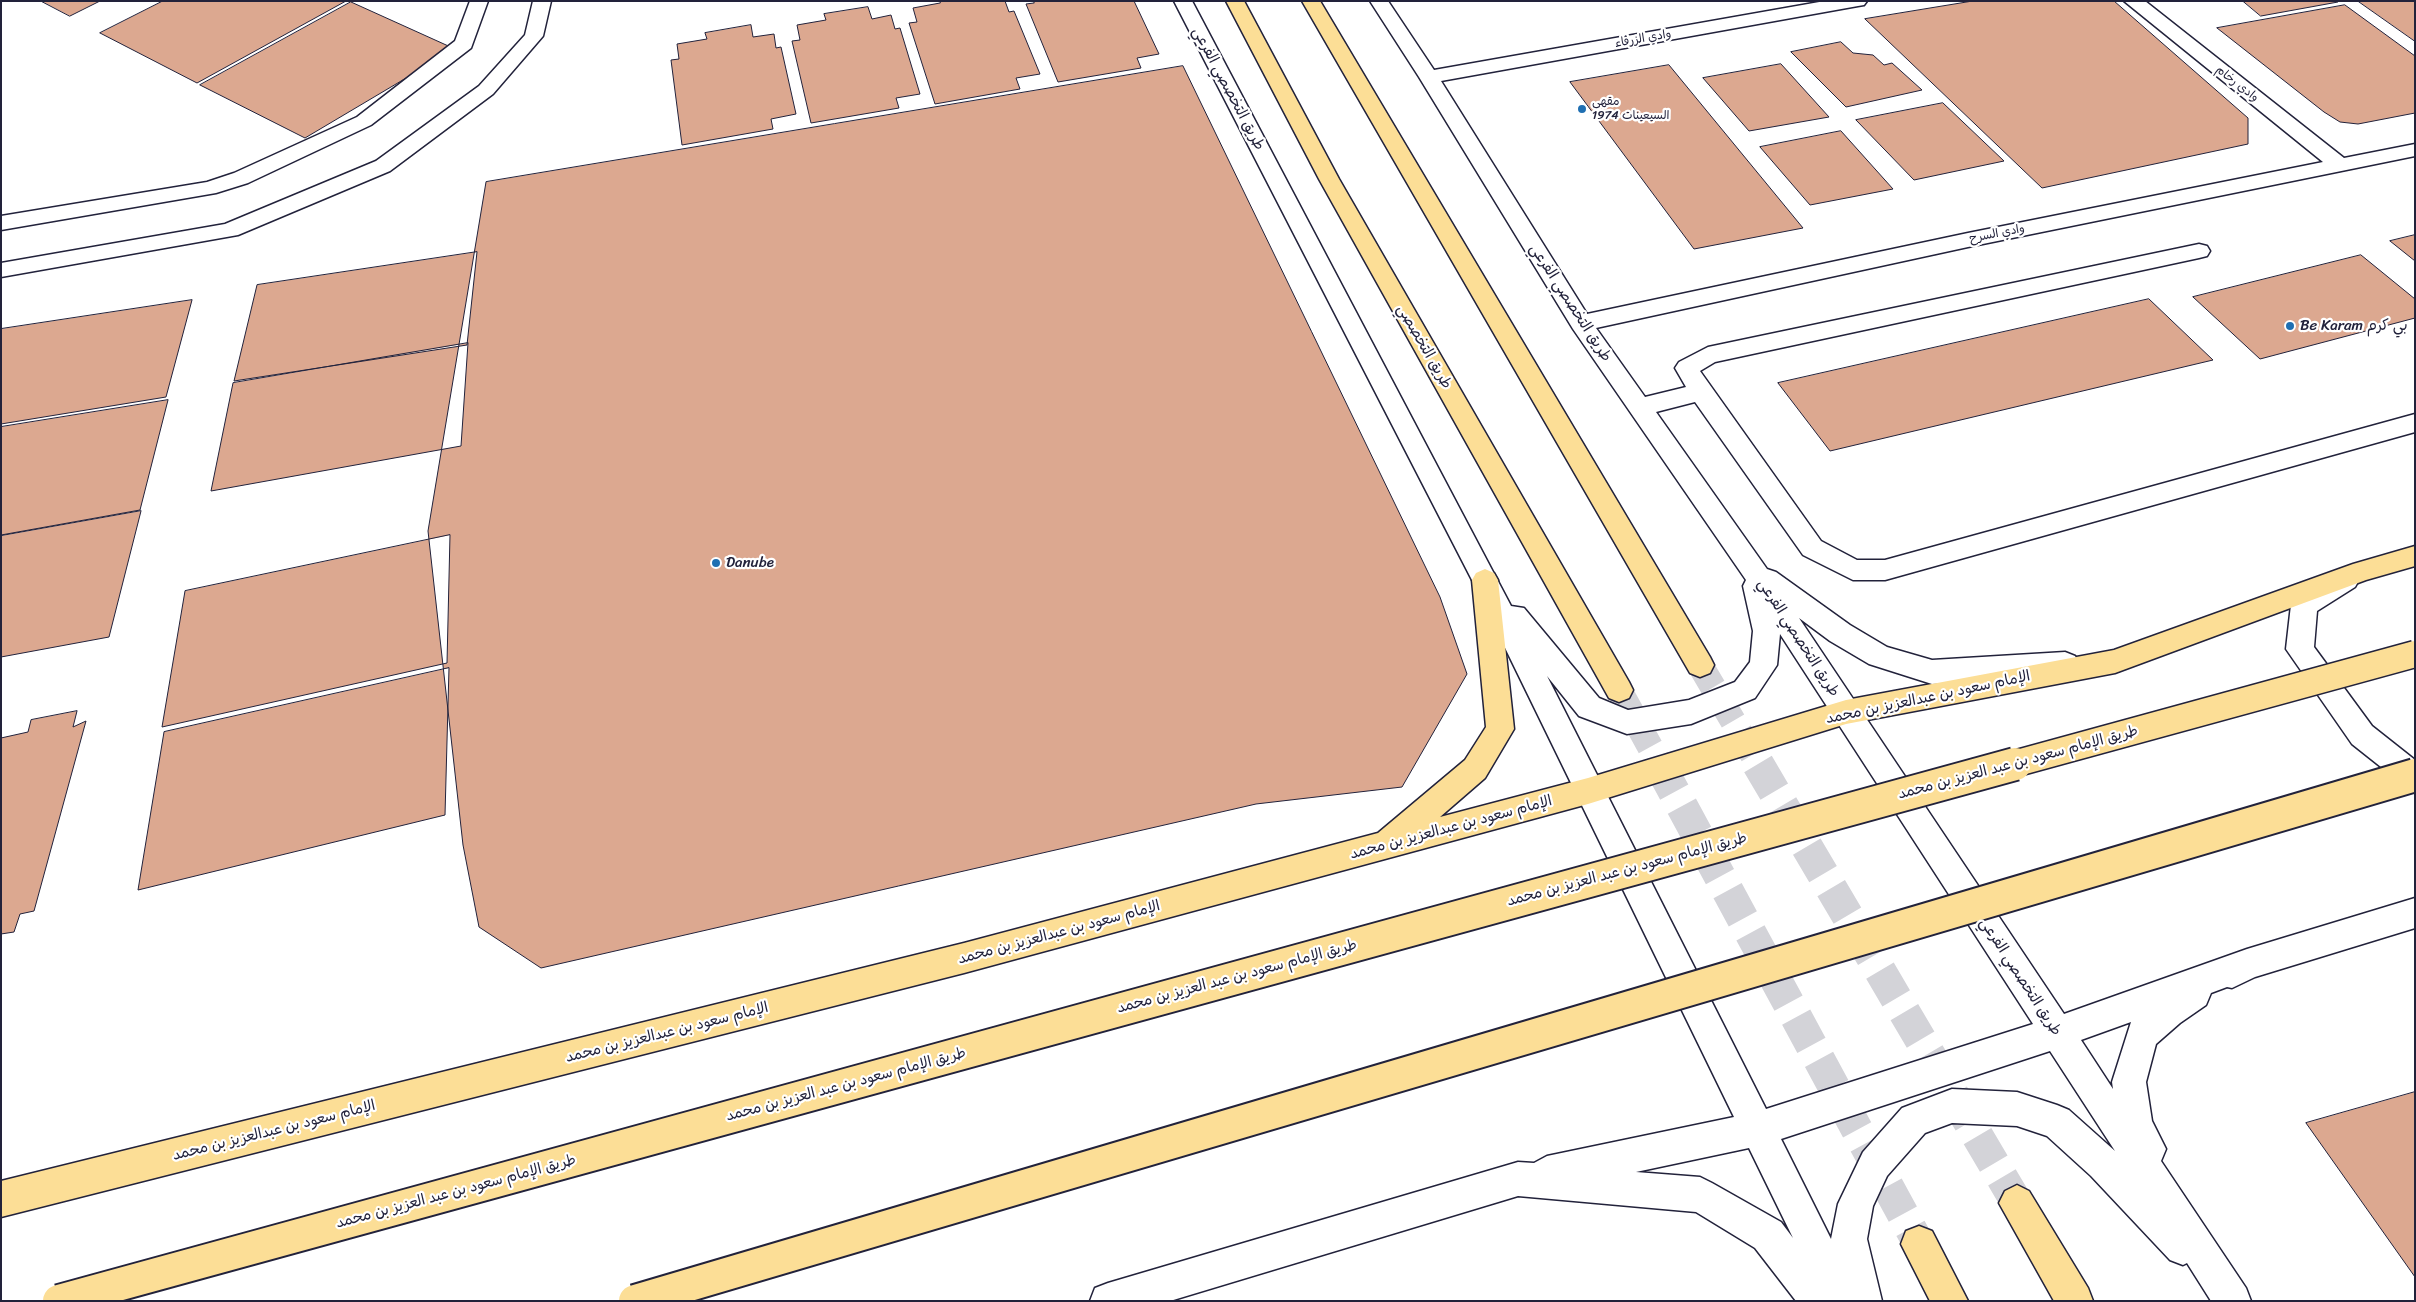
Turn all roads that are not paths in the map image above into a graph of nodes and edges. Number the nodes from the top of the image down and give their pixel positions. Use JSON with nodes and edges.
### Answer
{"nodes":[{"id":1,"x":479,"y":1,"type":"edge"},
{"id":2,"x":542,"y":1,"type":"edge"},
{"id":3,"x":1183,"y":1,"type":"edge"},
{"id":4,"x":1235,"y":1,"type":"edge"},
{"id":5,"x":1311,"y":1,"type":"edge"},
{"id":6,"x":1379,"y":1,"type":"edge"},
{"id":7,"x":1858,"y":1,"type":"edge"},
{"id":8,"x":2133,"y":1,"type":"edge"},
{"id":9,"x":1780,"y":7,"type":"edge"},
{"id":10,"x":1429,"y":77,"type":"junction"},
{"id":11,"x":2415,"y":150,"type":"edge"},
{"id":12,"x":2341,"y":166,"type":"junction"},
{"id":13,"x":1,"y":223,"type":"edge"},
{"id":14,"x":2199,"y":251,"type":"dead end"},
{"id":15,"x":1,"y":270,"type":"edge"},
{"id":16,"x":1580,"y":324,"type":"junction"},
{"id":17,"x":1701,"y":392,"type":"junction"},
{"id":18,"x":1639,"y":407,"type":"junction"},
{"id":19,"x":2415,"y":423,"type":"edge"},
{"id":20,"x":2415,"y":556,"type":"edge"},
{"id":21,"x":1752,"y":568,"type":"junction"},
{"id":22,"x":2362,"y":571,"type":"junction"},
{"id":23,"x":1485,"y":580,"type":"junction"},
{"id":24,"x":2415,"y":654,"type":"edge"},
{"id":25,"x":2115,"y":661,"type":"junction"},
{"id":26,"x":1700,"y":665,"type":"tunnel mouth"},
{"id":27,"x":1619,"y":690,"type":"tunnel mouth"},
{"id":28,"x":1846,"y":712,"type":"junction"},
{"id":29,"x":2415,"y":776,"type":"edge"},
{"id":30,"x":1588,"y":791,"type":"junction"},
{"id":31,"x":1385,"y":846,"type":"junction"},
{"id":32,"x":2415,"y":913,"type":"edge"},
{"id":33,"x":2247,"y":964,"type":"junction"},
{"id":34,"x":2057,"y":1033,"type":"junction"},
{"id":35,"x":1758,"y":1129,"type":"junction"},
{"id":36,"x":1518,"y":1179,"type":"junction"},
{"id":37,"x":1,"y":1199,"type":"edge"},
{"id":38,"x":2016,"y":1203,"type":"tunnel mouth"},
{"id":39,"x":1919,"y":1244,"type":"tunnel mouth"},
{"id":40,"x":2231,"y":1298,"type":"edge"},
{"id":41,"x":59,"y":1301,"type":"edge"},
{"id":42,"x":635,"y":1301,"type":"edge"},
{"id":43,"x":1108,"y":1301,"type":"edge"},
{"id":44,"x":1819,"y":1301,"type":"edge"},
{"id":45,"x":1843,"y":1301,"type":"edge"},
{"id":46,"x":1864,"y":1301,"type":"edge"},
{"id":47,"x":1950,"y":1301,"type":"edge"},
{"id":48,"x":2075,"y":1301,"type":"edge"}],
"edges":[{"from":1,"to":13,"type":"street"},
{"from":2,"to":15,"type":"street"},
{"from":3,"to":23,"type":"street","name":"طريق التخصصي الفرعي"},
{"from":4,"to":27,"type":"main road","name":"طريق التخصصي"},
{"from":5,"to":26,"type":"main road"},
{"from":6,"to":10,"type":"street","name":"طريق التخصصي الفرعي"},
{"from":7,"to":9,"type":"street","name":"وادي الزرقاء"},
{"from":8,"to":12,"type":"street","name":"وادي رخام"},
{"from":9,"to":10,"type":"street","name":"وادي الزرقاء"},
{"from":10,"to":16,"type":"street","name":"طريق التخصصي الفرعي"},
{"from":11,"to":12,"type":"street","name":"وادي السرح"},
{"from":12,"to":16,"type":"street","name":"وادي السرح"},
{"from":14,"to":17,"type":"street"},
{"from":16,"to":18,"type":"street","name":"طريق التخصصي الفرعي"},
{"from":17,"to":18,"type":"street"},
{"from":17,"to":19,"type":"street"},
{"from":18,"to":21,"type":"street","name":"طريق التخصصي الفرعي"},
{"from":20,"to":22,"type":"main road","name":"الإمام سعود بن عبدالعزيز بن محمد"},
{"from":21,"to":23,"type":"street"},
{"from":21,"to":25,"type":"street","name":"الإمام سعود بن عبدالعزيز بن محمد"},
{"from":21,"to":28,"type":"street","name":"طريق التخصصي الفرعي"},
{"from":22,"to":25,"type":"main road","name":"الإمام سعود بن عبدالعزيز بن محمد"},
{"from":22,"to":29,"type":"street"},
{"from":23,"to":30,"type":"street","name":"طريق التخصصي الفرعي"},
{"from":23,"to":31,"type":"main road"},
{"from":24,"to":41,"type":"main road","name":"طريق الإمام سعود بن عبد العزيز بن محمد","bridge":true},
{"from":25,"to":28,"type":"main road","name":"الإمام سعود بن عبدالعزيز بن محمد"},
{"from":28,"to":30,"type":"main road","name":"الإمام سعود بن عبدالعزيز بن محمد"},
{"from":28,"to":34,"type":"street","name":"طريق التخصصي الفرعي"},
{"from":29,"to":42,"type":"main road","bridge":true},
{"from":30,"to":31,"type":"main road","name":"الإمام سعود بن عبدالعزيز بن محمد"},
{"from":30,"to":35,"type":"street","name":"طريق التخصصي الفرعي"},
{"from":31,"to":37,"type":"main road","name":"الإمام سعود بن عبدالعزيز بن محمد"},
{"from":32,"to":33,"type":"street"},
{"from":33,"to":34,"type":"street"},
{"from":33,"to":40,"type":"street"},
{"from":34,"to":35,"type":"street"},
{"from":34,"to":40,"type":"street","name":"طريق التخصصي الفرعي"},
{"from":35,"to":36,"type":"street"},
{"from":35,"to":45,"type":"street","name":"طريق التخصصي الفرعي"},
{"from":36,"to":43,"type":"street"},
{"from":36,"to":44,"type":"street"},
{"from":38,"to":48,"type":"main road"},
{"from":39,"to":47,"type":"main road"},
{"from":40,"to":46,"type":"street"}]}
